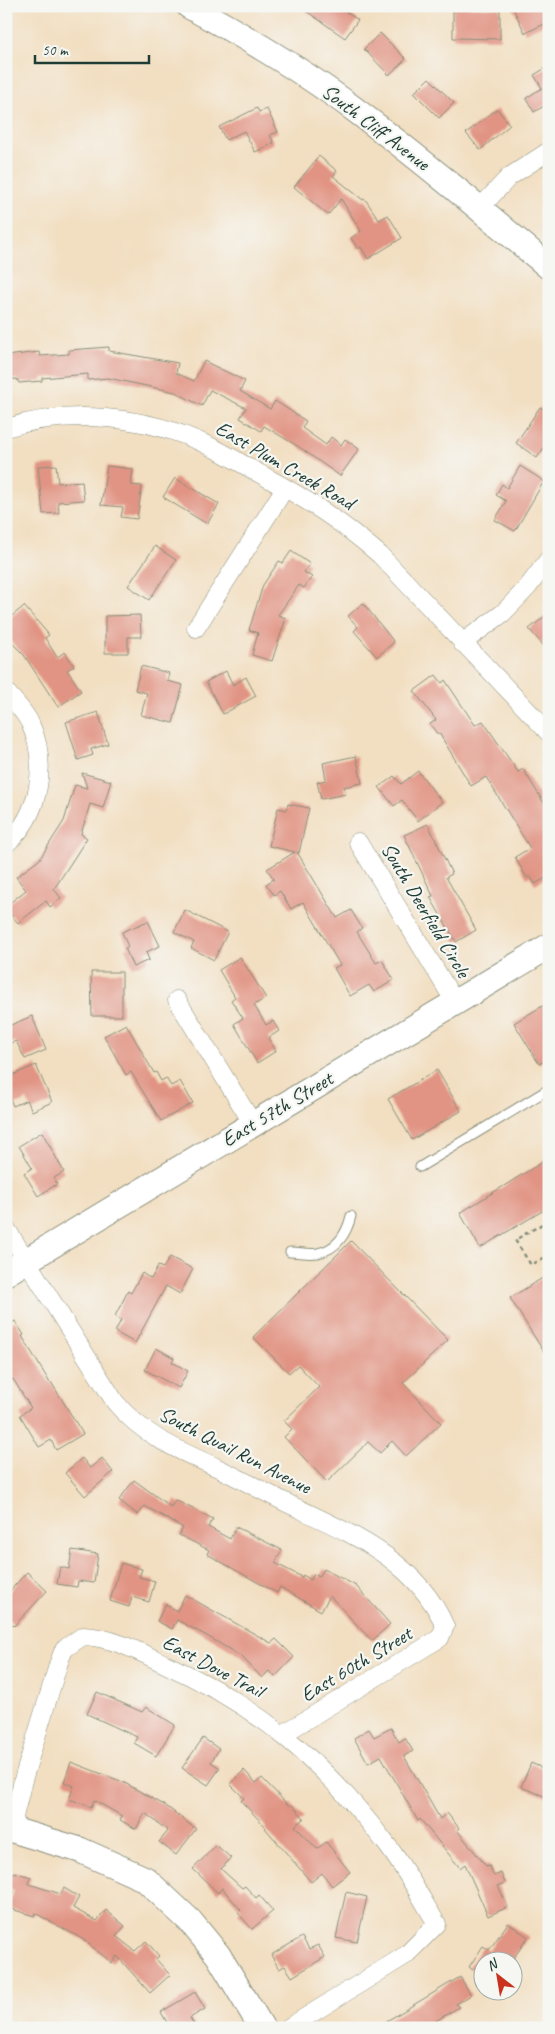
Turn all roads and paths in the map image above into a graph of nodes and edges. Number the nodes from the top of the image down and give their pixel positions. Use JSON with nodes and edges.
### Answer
{"nodes":[{"id":1,"x":189,"y":6,"type":"edge"},
{"id":2,"x":549,"y":151,"type":"edge"},
{"id":3,"x":479,"y":209,"type":"junction"},
{"id":4,"x":549,"y":267,"type":"edge"},
{"id":5,"x":6,"y":428,"type":"edge"},
{"id":6,"x":285,"y":488,"type":"junction"},
{"id":7,"x":549,"y":559,"type":"edge"},
{"id":8,"x":196,"y":628,"type":"dead end"},
{"id":9,"x":462,"y":643,"type":"junction"},
{"id":10,"x":6,"y":692,"type":"edge"},
{"id":11,"x":549,"y":733,"type":"edge"},
{"id":12,"x":358,"y":842,"type":"dead end"},
{"id":13,"x":6,"y":844,"type":"edge"},
{"id":14,"x":549,"y":946,"type":"edge"},
{"id":15,"x":177,"y":1000,"type":"dead end"},
{"id":16,"x":455,"y":1002,"type":"junction"},
{"id":17,"x":549,"y":1089,"type":"edge"},
{"id":18,"x":253,"y":1124,"type":"junction"},
{"id":19,"x":420,"y":1167,"type":"dead end"},
{"id":20,"x":351,"y":1216,"type":"dead end"},
{"id":21,"x":549,"y":1220,"type":"edge"},
{"id":22,"x":6,"y":1228,"type":"edge"},
{"id":23,"x":290,"y":1252,"type":"dead end"},
{"id":24,"x":549,"y":1255,"type":"edge"},
{"id":25,"x":16,"y":1267,"type":"edge"},
{"id":26,"x":445,"y":1626,"type":"joint"},
{"id":27,"x":283,"y":1734,"type":"junction"},
{"id":28,"x":9,"y":1828,"type":"edge"},
{"id":29,"x":262,"y":2028,"type":"edge"},
{"id":30,"x":288,"y":2028,"type":"edge"}],
"edges":[{"from":1,"to":3,"type":"main road","name":"South Cliff Avenue"},
{"from":2,"to":3,"type":"street"},
{"from":3,"to":4,"type":"main road","name":"South Cliff Avenue"},
{"from":5,"to":6,"type":"street","name":"East Plum Creek Road"},
{"from":6,"to":8,"type":"street"},
{"from":6,"to":9,"type":"street","name":"East Plum Creek Road"},
{"from":7,"to":9,"type":"street"},
{"from":9,"to":11,"type":"street","name":"East Plum Creek Road"},
{"from":10,"to":13,"type":"street"},
{"from":12,"to":16,"type":"street","name":"South Deerfield Circle"},
{"from":14,"to":16,"type":"main road","name":"East 57th Street"},
{"from":15,"to":18,"type":"street"},
{"from":16,"to":18,"type":"main road","name":"East 57th Street"},
{"from":17,"to":19,"type":"lane"},
{"from":18,"to":25,"type":"main road","name":"East 57th Street"},
{"from":20,"to":23,"type":"lane"},
{"from":21,"to":24,"type":"path"},
{"from":22,"to":25,"type":"street","name":"South Quail Run Avenue"},
{"from":25,"to":26,"type":"street","name":"South Quail Run Avenue"},
{"from":26,"to":27,"type":"street","name":"East 60th Street"},
{"from":27,"to":28,"type":"street","name":"East Dove Trail"},
{"from":27,"to":30,"type":"street","name":"East Dove Trail"},
{"from":28,"to":29,"type":"main road"}]}
